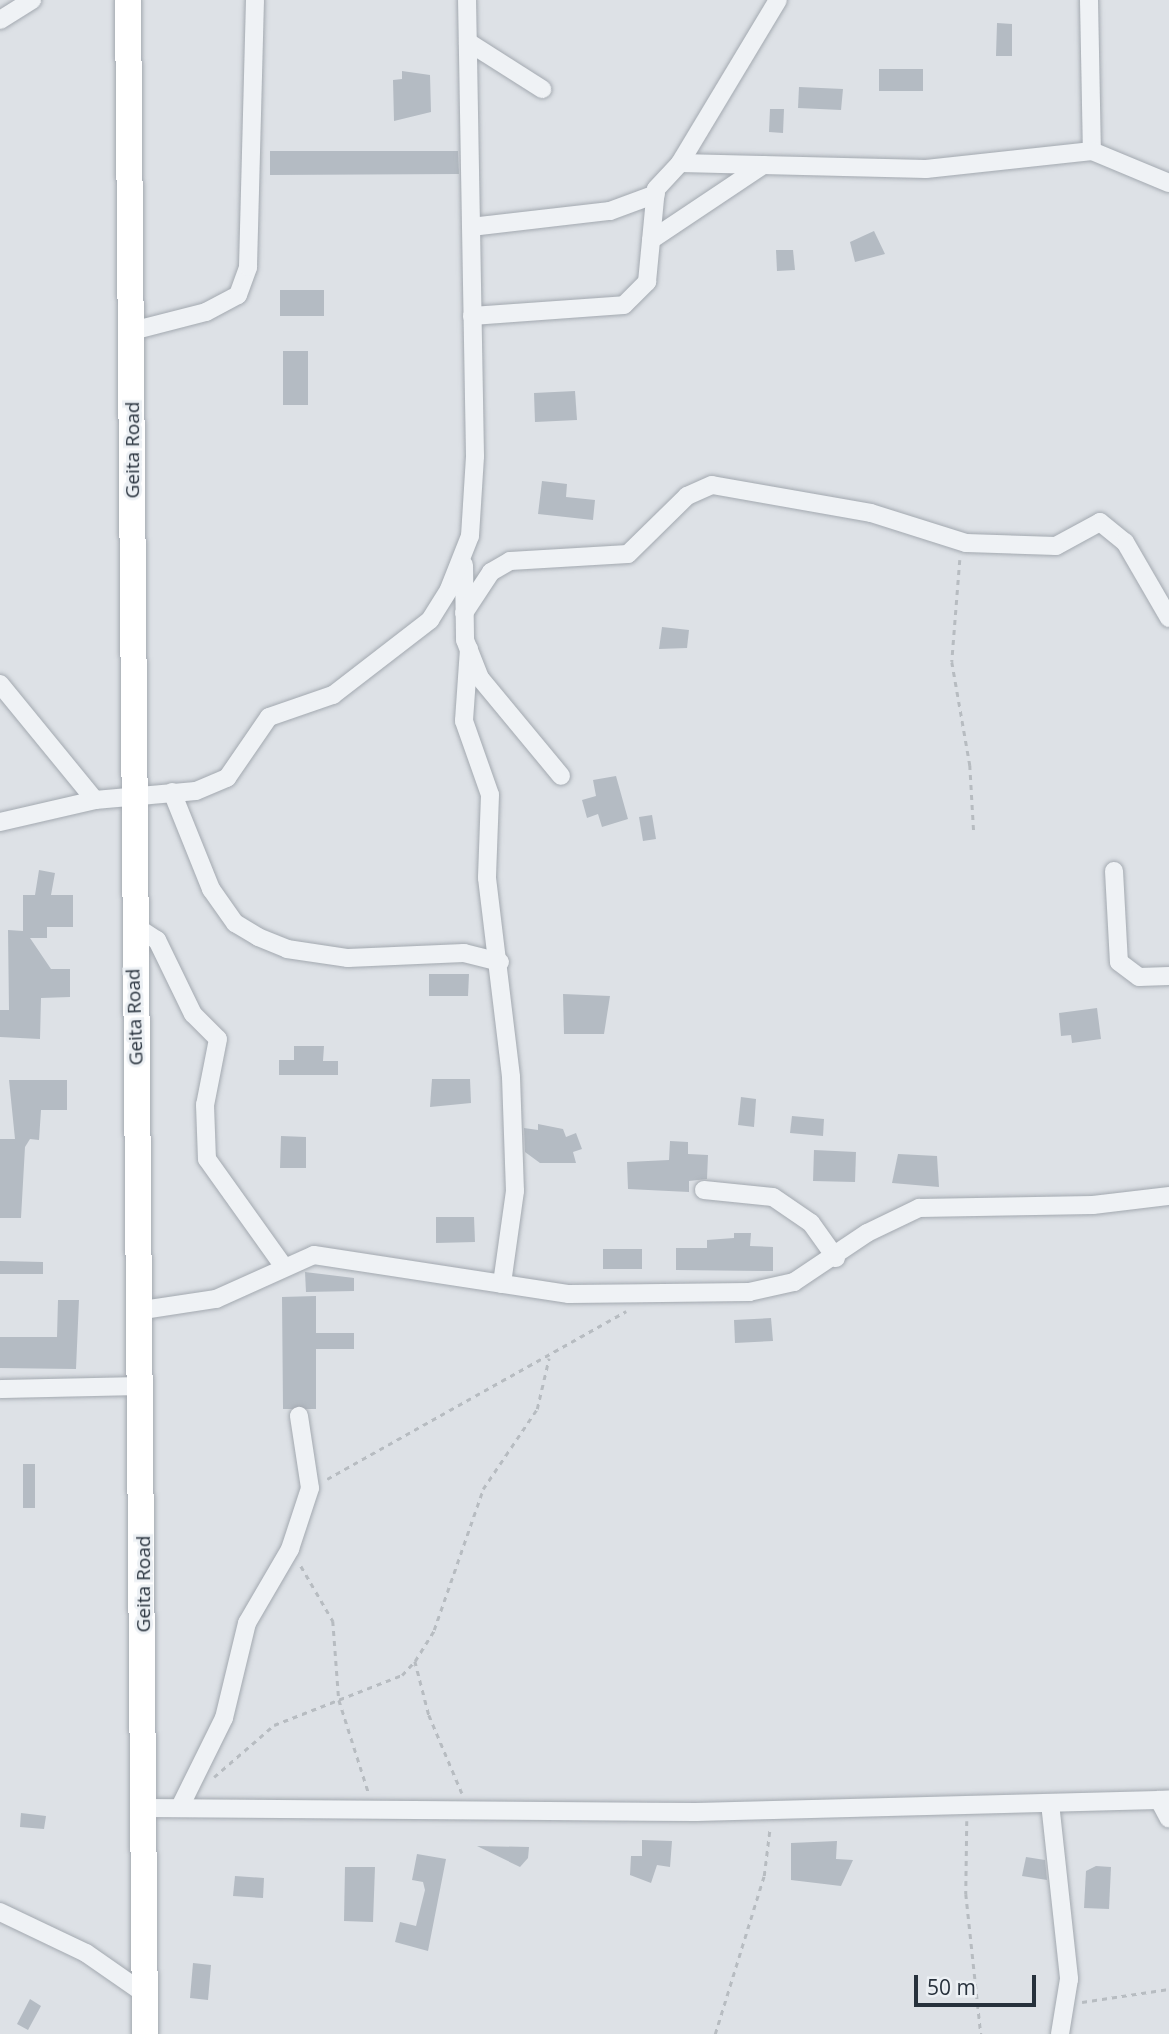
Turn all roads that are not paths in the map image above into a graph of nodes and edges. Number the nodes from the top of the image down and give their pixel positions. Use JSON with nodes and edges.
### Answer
{"nodes":[{"id":1,"x":32,"y":0,"type":"edge"},
{"id":2,"x":128,"y":0,"type":"edge"},
{"id":3,"x":255,"y":0,"type":"edge"},
{"id":4,"x":467,"y":0,"type":"edge"},
{"id":5,"x":778,"y":0,"type":"edge"},
{"id":6,"x":1089,"y":0,"type":"edge"},
{"id":7,"x":0,"y":20,"type":"edge"},
{"id":8,"x":468,"y":42,"type":"junction"},
{"id":9,"x":542,"y":89,"type":"dead end"},
{"id":10,"x":1092,"y":151,"type":"junction"},
{"id":11,"x":680,"y":163,"type":"junction"},
{"id":12,"x":763,"y":165,"type":"junction"},
{"id":13,"x":1169,"y":183,"type":"edge"},
{"id":14,"x":656,"y":194,"type":"junction"},
{"id":15,"x":471,"y":227,"type":"junction"},
{"id":16,"x":651,"y":240,"type":"junction"},
{"id":17,"x":472,"y":316,"type":"junction"},
{"id":18,"x":132,"y":331,"type":"junction"},
{"id":19,"x":464,"y":558,"type":"junction"},
{"id":20,"x":464,"y":612,"type":"junction"},
{"id":21,"x":1169,"y":618,"type":"edge"},
{"id":22,"x":468,"y":649,"type":"junction"},
{"id":23,"x":0,"y":684,"type":"edge"},
{"id":24,"x":561,"y":776,"type":"dead end"},
{"id":25,"x":172,"y":792,"type":"junction"},
{"id":26,"x":136,"y":796,"type":"junction"},
{"id":27,"x":95,"y":800,"type":"junction"},
{"id":28,"x":0,"y":822,"type":"edge"},
{"id":29,"x":1114,"y":871,"type":"dead end"},
{"id":30,"x":132,"y":924,"type":"junction"},
{"id":31,"x":500,"y":961,"type":"junction"},
{"id":32,"x":1169,"y":976,"type":"edge"},
{"id":33,"x":704,"y":1190,"type":"dead end"},
{"id":34,"x":1169,"y":1196,"type":"edge"},
{"id":35,"x":836,"y":1258,"type":"junction"},
{"id":36,"x":282,"y":1264,"type":"junction"},
{"id":37,"x":502,"y":1284,"type":"junction"},
{"id":38,"x":143,"y":1310,"type":"junction"},
{"id":39,"x":143,"y":1386,"type":"junction"},
{"id":40,"x":0,"y":1389,"type":"edge"},
{"id":41,"x":299,"y":1416,"type":"dead end"},
{"id":42,"x":1164,"y":1800,"type":"edge"},
{"id":43,"x":1050,"y":1803,"type":"junction"},
{"id":44,"x":181,"y":1805,"type":"junction"},
{"id":45,"x":146,"y":1808,"type":"junction"},
{"id":46,"x":1169,"y":1819,"type":"edge"},
{"id":47,"x":0,"y":1912,"type":"edge"},
{"id":48,"x":145,"y":1994,"type":"junction"},
{"id":49,"x":145,"y":2034,"type":"edge"},
{"id":50,"x":1060,"y":2034,"type":"edge"}],
"edges":[{"from":1,"to":7,"type":"street"},
{"from":2,"to":18,"type":"highway","name":"Geita Road"},
{"from":3,"to":18,"type":"street"},
{"from":4,"to":8,"type":"street"},
{"from":5,"to":11,"type":"street"},
{"from":6,"to":10,"type":"street"},
{"from":8,"to":9,"type":"street"},
{"from":8,"to":15,"type":"street"},
{"from":10,"to":12,"type":"street"},
{"from":10,"to":13,"type":"street"},
{"from":11,"to":12,"type":"street"},
{"from":11,"to":14,"type":"street"},
{"from":12,"to":16,"type":"street"},
{"from":14,"to":15,"type":"street"},
{"from":14,"to":16,"type":"street"},
{"from":15,"to":17,"type":"street"},
{"from":16,"to":17,"type":"street"},
{"from":17,"to":19,"type":"street"},
{"from":18,"to":26,"type":"highway","name":"Geita Road"},
{"from":19,"to":20,"type":"street"},
{"from":19,"to":25,"type":"street"},
{"from":20,"to":21,"type":"street"},
{"from":20,"to":22,"type":"street"},
{"from":22,"to":24,"type":"street"},
{"from":22,"to":31,"type":"street"},
{"from":23,"to":27,"type":"street"},
{"from":25,"to":26,"type":"street"},
{"from":25,"to":31,"type":"street"},
{"from":26,"to":27,"type":"street"},
{"from":26,"to":30,"type":"highway","name":"Geita Road"},
{"from":27,"to":28,"type":"street"},
{"from":29,"to":32,"type":"street"},
{"from":30,"to":36,"type":"street"},
{"from":30,"to":38,"type":"highway","name":"Geita Road"},
{"from":31,"to":37,"type":"street"},
{"from":33,"to":35,"type":"street"},
{"from":34,"to":35,"type":"street"},
{"from":35,"to":37,"type":"street"},
{"from":36,"to":37,"type":"street"},
{"from":36,"to":38,"type":"street"},
{"from":38,"to":39,"type":"highway","name":"Geita Road"},
{"from":39,"to":40,"type":"street"},
{"from":39,"to":45,"type":"highway","name":"Geita Road"},
{"from":41,"to":44,"type":"street"},
{"from":42,"to":43,"type":"street"},
{"from":42,"to":46,"type":"street"},
{"from":43,"to":44,"type":"street"},
{"from":43,"to":50,"type":"street"},
{"from":44,"to":45,"type":"street"},
{"from":45,"to":48,"type":"highway","name":"Geita Road"},
{"from":47,"to":48,"type":"street"},
{"from":48,"to":49,"type":"highway","name":"Geita Road"}]}
